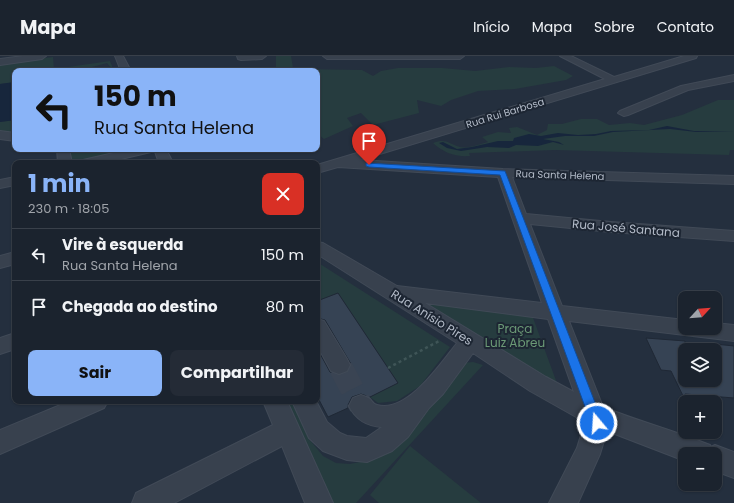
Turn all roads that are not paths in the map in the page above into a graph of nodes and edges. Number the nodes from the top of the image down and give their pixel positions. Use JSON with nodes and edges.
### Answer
{"nodes":[{"id":1,"x":42,"y":56,"type":"edge"},
{"id":2,"x":119,"y":56,"type":"edge"},
{"id":3,"x":240,"y":56,"type":"edge"},
{"id":4,"x":262,"y":56,"type":"edge"},
{"id":5,"x":327,"y":56,"type":"edge"},
{"id":6,"x":460,"y":56,"type":"edge"},
{"id":7,"x":564,"y":56,"type":"edge"},
{"id":8,"x":693,"y":56,"type":"edge"},
{"id":9,"x":0,"y":62,"type":"edge"},
{"id":10,"x":248,"y":66,"type":"dead end"},
{"id":11,"x":125,"y":68,"type":"edge"},
{"id":12,"x":734,"y":78,"type":"edge"},
{"id":13,"x":614,"y":80,"type":"junction"},
{"id":14,"x":624,"y":113,"type":"dead end"},
{"id":15,"x":0,"y":135,"type":"edge"},
{"id":16,"x":12,"y":137,"type":"edge"},
{"id":17,"x":134,"y":152,"type":"edge"},
{"id":18,"x":101,"y":160,"type":"edge"},
{"id":19,"x":339,"y":163,"type":"junction"},
{"id":20,"x":320,"y":168,"type":"edge"},
{"id":21,"x":503,"y":173,"type":"junction"},
{"id":22,"x":734,"y":180,"type":"edge"},
{"id":23,"x":12,"y":181,"type":"edge"},
{"id":24,"x":0,"y":184,"type":"edge"},
{"id":25,"x":519,"y":218,"type":"junction"},
{"id":26,"x":734,"y":236,"type":"edge"},
{"id":27,"x":320,"y":249,"type":"edge"},
{"id":28,"x":12,"y":259,"type":"edge"},
{"id":29,"x":0,"y":262,"type":"edge"},
{"id":30,"x":394,"y":293,"type":"junction"},
{"id":31,"x":554,"y":311,"type":"junction"},
{"id":32,"x":678,"y":327,"type":"edge"},
{"id":33,"x":320,"y":332,"type":"edge"},
{"id":34,"x":722,"y":332,"type":"edge"},
{"id":35,"x":734,"y":333,"type":"edge"},
{"id":36,"x":463,"y":336,"type":"junction"},
{"id":37,"x":12,"y":342,"type":"edge"},
{"id":38,"x":0,"y":346,"type":"edge"},
{"id":39,"x":339,"y":365,"type":"tunnel mouth"},
{"id":40,"x":421,"y":401,"type":"junction"},
{"id":41,"x":89,"y":404,"type":"edge"},
{"id":42,"x":276,"y":404,"type":"edge"},
{"id":43,"x":305,"y":404,"type":"edge"},
{"id":44,"x":361,"y":406,"type":"tunnel mouth"},
{"id":45,"x":595,"y":415,"type":"junction"},
{"id":46,"x":288,"y":430,"type":"junction"},
{"id":47,"x":0,"y":442,"type":"edge"},
{"id":48,"x":680,"y":447,"type":"edge"},
{"id":49,"x":722,"y":460,"type":"edge"},
{"id":50,"x":734,"y":464,"type":"edge"},
{"id":51,"x":146,"y":503,"type":"edge"},
{"id":52,"x":319,"y":503,"type":"edge"},
{"id":53,"x":563,"y":503,"type":"edge"}],
"edges":[{"from":1,"to":9,"type":"street"},
{"from":2,"to":11,"type":"street"},
{"from":3,"to":4,"type":"street"},
{"from":3,"to":10,"type":"street"},
{"from":5,"to":6,"type":"street"},
{"from":7,"to":13,"type":"street"},
{"from":8,"to":13,"type":"street","name":"Rua Rui Barbosa"},
{"from":12,"to":14,"type":"street"},
{"from":13,"to":19,"type":"street","name":"Rua Rui Barbosa"},
{"from":15,"to":16,"type":"street"},
{"from":17,"to":18,"type":"street"},
{"from":19,"to":20,"type":"street","name":"Rua Rui Barbosa"},
{"from":19,"to":21,"type":"street","name":"Rua Santa Helena"},
{"from":21,"to":22,"type":"street","name":"Rua Santa Helena"},
{"from":21,"to":25,"type":"street"},
{"from":23,"to":24,"type":"street"},
{"from":25,"to":26,"type":"street","name":"Rua José Santana"},
{"from":25,"to":31,"type":"street"},
{"from":27,"to":30,"type":"street","name":"Rua Anísio Pires"},
{"from":28,"to":29,"type":"street"},
{"from":30,"to":31,"type":"street"},
{"from":30,"to":36,"type":"street","name":"Rua Anísio Pires"},
{"from":31,"to":32,"type":"street"},
{"from":31,"to":45,"type":"street"},
{"from":33,"to":39,"type":"street"},
{"from":34,"to":35,"type":"street"},
{"from":36,"to":40,"type":"street"},
{"from":36,"to":45,"type":"street","name":"Rua Anísio Pires"},
{"from":37,"to":38,"type":"street"},
{"from":40,"to":43,"type":"street"},
{"from":40,"to":44,"type":"street"},
{"from":41,"to":47,"type":"street"},
{"from":42,"to":46,"type":"street"},
{"from":45,"to":48,"type":"street","name":"Rua Anísio Pires"},
{"from":45,"to":53,"type":"street"},
{"from":46,"to":51,"type":"street"},
{"from":46,"to":52,"type":"street"},
{"from":49,"to":50,"type":"street"}]}
